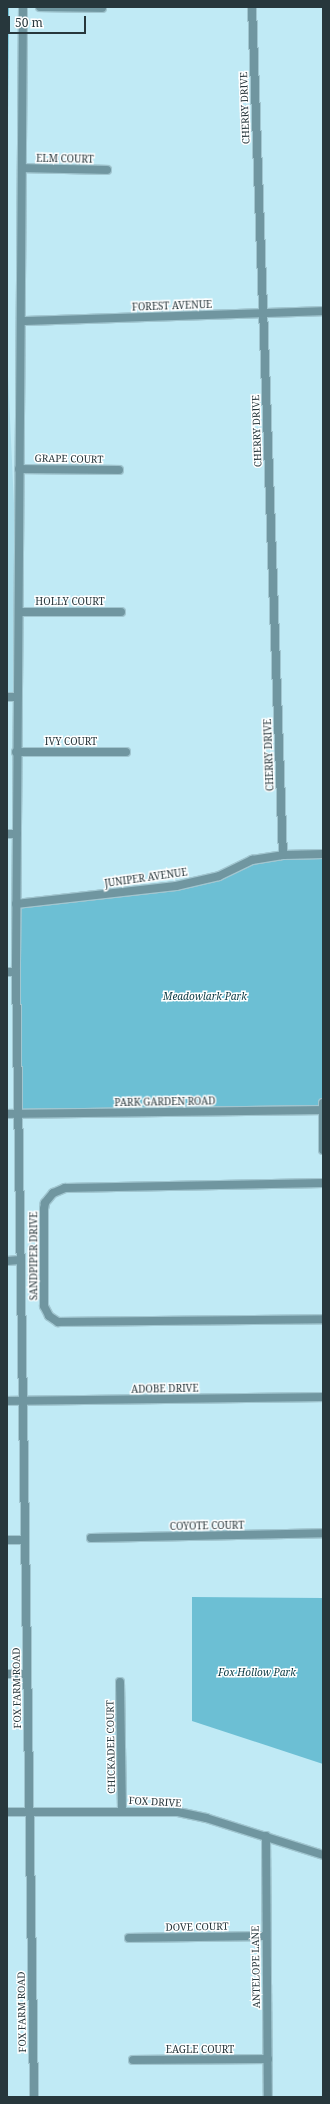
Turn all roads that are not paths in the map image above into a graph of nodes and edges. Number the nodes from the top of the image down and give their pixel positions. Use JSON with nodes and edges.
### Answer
{"nodes":[{"id":1,"x":23,"y":7,"type":"edge"},
{"id":2,"x":40,"y":7,"type":"edge"},
{"id":3,"x":252,"y":7,"type":"edge"},
{"id":4,"x":102,"y":8,"type":"dead end"},
{"id":5,"x":22,"y":168,"type":"junction"},
{"id":6,"x":107,"y":170,"type":"dead end"},
{"id":7,"x":323,"y":311,"type":"edge"},
{"id":8,"x":263,"y":314,"type":"junction"},
{"id":9,"x":22,"y":320,"type":"junction"},
{"id":10,"x":19,"y":469,"type":"junction"},
{"id":11,"x":119,"y":470,"type":"dead end"},
{"id":12,"x":19,"y":612,"type":"junction"},
{"id":13,"x":121,"y":612,"type":"dead end"},
{"id":14,"x":7,"y":697,"type":"edge"},
{"id":15,"x":17,"y":697,"type":"junction"},
{"id":16,"x":16,"y":752,"type":"junction"},
{"id":17,"x":126,"y":752,"type":"dead end"},
{"id":18,"x":7,"y":834,"type":"edge"},
{"id":19,"x":17,"y":834,"type":"junction"},
{"id":20,"x":323,"y":854,"type":"edge"},
{"id":21,"x":283,"y":855,"type":"junction"},
{"id":22,"x":16,"y":904,"type":"junction"},
{"id":23,"x":7,"y":972,"type":"edge"},
{"id":24,"x":16,"y":972,"type":"junction"},
{"id":25,"x":323,"y":1107,"type":"edge"},
{"id":26,"x":7,"y":1114,"type":"edge"},
{"id":27,"x":18,"y":1114,"type":"junction"},
{"id":28,"x":323,"y":1150,"type":"edge"},
{"id":29,"x":323,"y":1184,"type":"edge"},
{"id":30,"x":20,"y":1260,"type":"junction"},
{"id":31,"x":7,"y":1261,"type":"edge"},
{"id":32,"x":323,"y":1319,"type":"edge"},
{"id":33,"x":323,"y":1396,"type":"edge"},
{"id":34,"x":7,"y":1401,"type":"edge"},
{"id":35,"x":23,"y":1401,"type":"junction"},
{"id":36,"x":323,"y":1533,"type":"edge"},
{"id":37,"x":91,"y":1538,"type":"dead end"},
{"id":38,"x":7,"y":1540,"type":"edge"},
{"id":39,"x":24,"y":1540,"type":"junction"},
{"id":40,"x":7,"y":1674,"type":"edge"},
{"id":41,"x":27,"y":1674,"type":"junction"},
{"id":42,"x":120,"y":1682,"type":"dead end"},
{"id":43,"x":122,"y":1811,"type":"junction"},
{"id":44,"x":7,"y":1812,"type":"edge"},
{"id":45,"x":28,"y":1812,"type":"junction"},
{"id":46,"x":266,"y":1836,"type":"junction"},
{"id":47,"x":323,"y":1854,"type":"edge"},
{"id":48,"x":265,"y":1936,"type":"junction"},
{"id":49,"x":129,"y":1938,"type":"dead end"},
{"id":50,"x":268,"y":2059,"type":"junction"},
{"id":51,"x":133,"y":2060,"type":"dead end"},
{"id":52,"x":34,"y":2097,"type":"edge"},
{"id":53,"x":268,"y":2097,"type":"edge"}],
"edges":[{"from":1,"to":5,"type":"street","name":"FOX FARM ROAD"},
{"from":2,"to":4,"type":"street"},
{"from":3,"to":8,"type":"street","name":"CHERRY DRIVE"},
{"from":5,"to":6,"type":"street","name":"ELM COURT"},
{"from":5,"to":9,"type":"street","name":"FOX FARM ROAD"},
{"from":7,"to":8,"type":"street","name":"FOREST AVENUE"},
{"from":8,"to":9,"type":"street","name":"FOREST AVENUE"},
{"from":8,"to":21,"type":"street","name":"CHERRY DRIVE"},
{"from":9,"to":10,"type":"street","name":"FOX FARM ROAD"},
{"from":10,"to":11,"type":"street","name":"GRAPE COURT"},
{"from":10,"to":12,"type":"street","name":"FOX FARM ROAD"},
{"from":12,"to":13,"type":"street","name":"HOLLY COURT"},
{"from":12,"to":15,"type":"street","name":"FOX FARM ROAD"},
{"from":14,"to":15,"type":"street"},
{"from":15,"to":16,"type":"street","name":"FOX FARM ROAD"},
{"from":16,"to":17,"type":"street","name":"IVY COURT"},
{"from":16,"to":19,"type":"street","name":"FOX FARM ROAD"},
{"from":18,"to":19,"type":"street"},
{"from":19,"to":22,"type":"street","name":"FOX FARM ROAD"},
{"from":20,"to":21,"type":"street","name":"JUNIPER AVENUE"},
{"from":21,"to":22,"type":"street","name":"JUNIPER AVENUE"},
{"from":22,"to":24,"type":"street","name":"FOX FARM ROAD"},
{"from":23,"to":24,"type":"street"},
{"from":24,"to":27,"type":"street","name":"FOX FARM ROAD"},
{"from":25,"to":27,"type":"street","name":"PARK GARDEN ROAD"},
{"from":25,"to":28,"type":"street"},
{"from":26,"to":27,"type":"street","name":"PARK GARDEN ROAD"},
{"from":27,"to":30,"type":"street","name":"FOX FARM ROAD"},
{"from":29,"to":32,"type":"street","name":"SANDPIPER DRIVE"},
{"from":30,"to":31,"type":"street"},
{"from":30,"to":35,"type":"street","name":"FOX FARM ROAD"},
{"from":33,"to":35,"type":"street","name":"ADOBE DRIVE"},
{"from":34,"to":35,"type":"street","name":"ADOBE DRIVE"},
{"from":35,"to":39,"type":"street","name":"FOX FARM ROAD"},
{"from":36,"to":37,"type":"street","name":"COYOTE COURT"},
{"from":38,"to":39,"type":"street"},
{"from":39,"to":41,"type":"street","name":"FOX FARM ROAD"},
{"from":40,"to":41,"type":"street"},
{"from":41,"to":45,"type":"street","name":"FOX FARM ROAD"},
{"from":42,"to":43,"type":"street","name":"CHICKADEE COURT"},
{"from":43,"to":45,"type":"street","name":"FOX DRIVE"},
{"from":43,"to":46,"type":"street","name":"FOX DRIVE"},
{"from":44,"to":45,"type":"street","name":"FOX DRIVE"},
{"from":45,"to":52,"type":"street","name":"FOX FARM ROAD"},
{"from":46,"to":47,"type":"street","name":"FOX DRIVE"},
{"from":46,"to":48,"type":"street","name":"ANTELOPE LANE"},
{"from":48,"to":49,"type":"street","name":"DOVE COURT"},
{"from":48,"to":50,"type":"street","name":"ANTELOPE LANE"},
{"from":50,"to":51,"type":"street","name":"EAGLE COURT"},
{"from":50,"to":53,"type":"street","name":"ANTELOPE LANE"}]}
